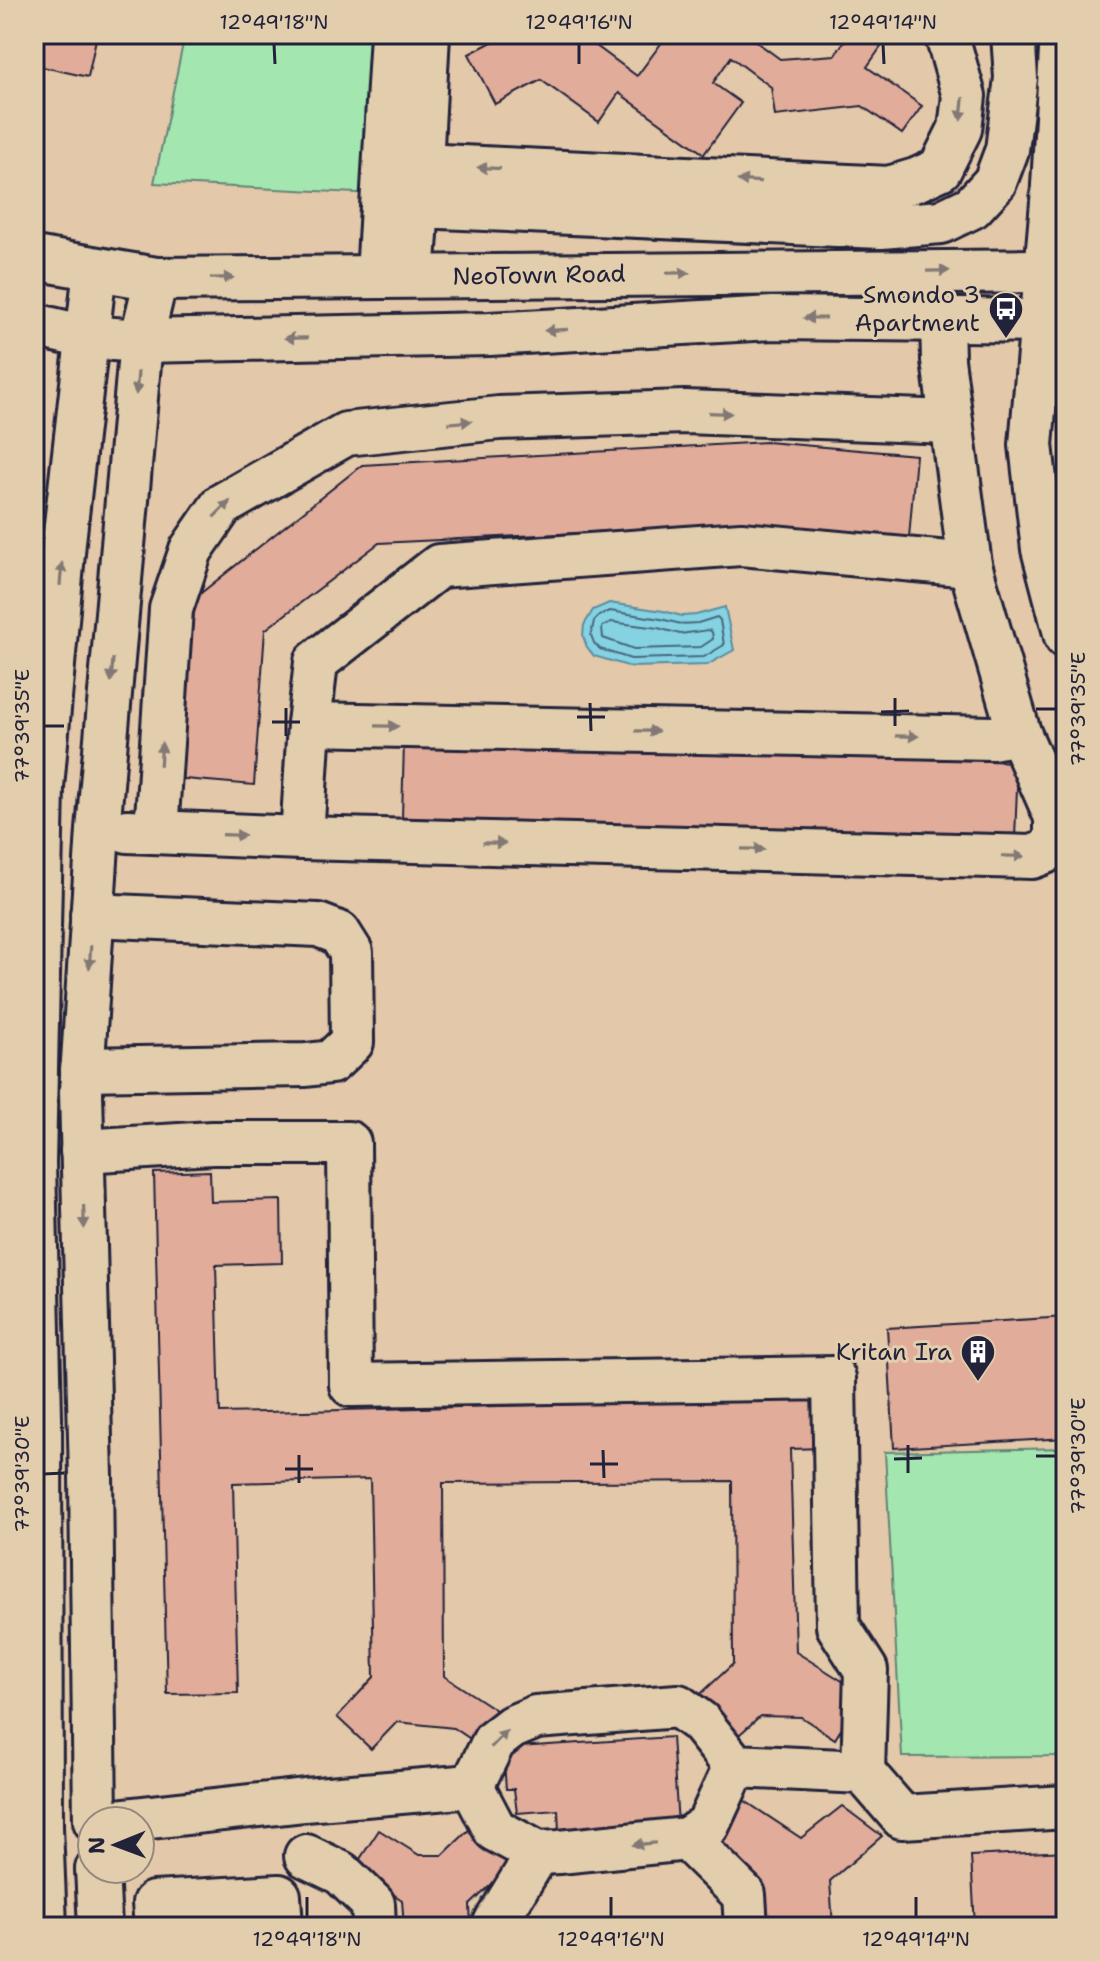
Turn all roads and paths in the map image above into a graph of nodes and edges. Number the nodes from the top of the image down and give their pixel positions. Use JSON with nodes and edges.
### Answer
{"nodes":[{"id":1,"x":392,"y":34,"type":"edge"},
{"id":2,"x":428,"y":34,"type":"edge"},
{"id":3,"x":945,"y":34,"type":"edge"},
{"id":4,"x":1013,"y":34,"type":"edge"},
{"id":5,"x":1062,"y":34,"type":"edge"},
{"id":6,"x":421,"y":165,"type":"junction"},
{"id":7,"x":418,"y":206,"type":"junction"},
{"id":8,"x":34,"y":258,"type":"edge"},
{"id":9,"x":95,"y":269,"type":"junction"},
{"id":10,"x":1046,"y":271,"type":"junction"},
{"id":11,"x":396,"y":276,"type":"junction"},
{"id":12,"x":156,"y":279,"type":"junction"},
{"id":13,"x":960,"y":319,"type":"junction"},
{"id":14,"x":1043,"y":321,"type":"junction"},
{"id":15,"x":34,"y":325,"type":"edge"},
{"id":16,"x":86,"y":337,"type":"junction"},
{"id":17,"x":141,"y":341,"type":"junction"},
{"id":18,"x":950,"y":422,"type":"junction"},
{"id":19,"x":1054,"y":545,"type":"edge"},
{"id":20,"x":970,"y":565,"type":"junction"},
{"id":21,"x":1066,"y":637,"type":"edge"},
{"id":22,"x":309,"y":724,"type":"junction"},
{"id":23,"x":1019,"y":733,"type":"junction"},
{"id":24,"x":131,"y":831,"type":"junction"},
{"id":25,"x":302,"y":838,"type":"junction"},
{"id":26,"x":92,"y":915,"type":"junction"},
{"id":27,"x":82,"y":1069,"type":"junction"},
{"id":28,"x":82,"y":1151,"type":"junction"},
{"id":29,"x":735,"y":1766,"type":"junction"},
{"id":30,"x":863,"y":1772,"type":"junction"},
{"id":31,"x":472,"y":1786,"type":"junction"},
{"id":32,"x":305,"y":1800,"type":"junction"},
{"id":33,"x":94,"y":1805,"type":"edge"},
{"id":34,"x":1066,"y":1807,"type":"edge"},
{"id":35,"x":156,"y":1816,"type":"edge"},
{"id":36,"x":76,"y":1824,"type":"edge"},
{"id":37,"x":41,"y":1827,"type":"junction"},
{"id":38,"x":687,"y":1839,"type":"junction"},
{"id":39,"x":538,"y":1853,"type":"junction"},
{"id":40,"x":306,"y":1856,"type":"junction"},
{"id":41,"x":98,"y":1885,"type":"edge"},
{"id":42,"x":280,"y":1911,"type":"edge"},
{"id":43,"x":45,"y":1927,"type":"edge"},
{"id":44,"x":100,"y":1927,"type":"edge"},
{"id":45,"x":156,"y":1927,"type":"edge"},
{"id":46,"x":374,"y":1927,"type":"edge"},
{"id":47,"x":495,"y":1927,"type":"edge"},
{"id":48,"x":746,"y":1927,"type":"edge"}],
"edges":[{"from":1,"to":11,"type":"street"},
{"from":2,"to":6,"type":"street"},
{"from":3,"to":6,"type":"street","one_way":true},
{"from":4,"to":7,"type":"street"},
{"from":5,"to":10,"type":"street"},
{"from":6,"to":7,"type":"street"},
{"from":7,"to":11,"type":"street"},
{"from":8,"to":9,"type":"street","name":"NeoTown Road"},
{"from":9,"to":12,"type":"street","name":"NeoTown Road"},
{"from":9,"to":16,"type":"street"},
{"from":11,"to":10,"type":"street","name":"NeoTown Road","one_way":true},
{"from":10,"to":14,"type":"street"},
{"from":12,"to":11,"type":"street","name":"NeoTown Road","one_way":true},
{"from":12,"to":17,"type":"street"},
{"from":13,"to":14,"type":"street"},
{"from":13,"to":17,"type":"street","one_way":true},
{"from":13,"to":18,"type":"street"},
{"from":14,"to":19,"type":"street"},
{"from":15,"to":16,"type":"street"},
{"from":16,"to":17,"type":"street"},
{"from":37,"to":16,"type":"street","one_way":true},
{"from":17,"to":24,"type":"street","one_way":true},
{"from":18,"to":20,"type":"street"},
{"from":24,"to":18,"type":"street","one_way":true},
{"from":19,"to":21,"type":"street"},
{"from":20,"to":22,"type":"street"},
{"from":20,"to":23,"type":"street"},
{"from":22,"to":23,"type":"street","one_way":true},
{"from":22,"to":25,"type":"street"},
{"from":25,"to":23,"type":"street","one_way":true},
{"from":24,"to":25,"type":"street","one_way":true},
{"from":24,"to":26,"type":"street"},
{"from":26,"to":27,"type":"street","one_way":true},
{"from":26,"to":27,"type":"street"},
{"from":27,"to":28,"type":"street"},
{"from":28,"to":30,"type":"street"},
{"from":28,"to":33,"type":"street","one_way":true},
{"from":29,"to":30,"type":"street"},
{"from":31,"to":29,"type":"street","one_way":true},
{"from":29,"to":38,"type":"street"},
{"from":30,"to":34,"type":"street"},
{"from":31,"to":32,"type":"street"},
{"from":31,"to":39,"type":"street"},
{"from":32,"to":35,"type":"street"},
{"from":32,"to":40,"type":"street"},
{"from":36,"to":37,"type":"street"},
{"from":37,"to":43,"type":"street"},
{"from":38,"to":39,"type":"street","one_way":true},
{"from":38,"to":48,"type":"street"},
{"from":39,"to":47,"type":"street"},
{"from":40,"to":42,"type":"street"},
{"from":40,"to":46,"type":"street"},
{"from":41,"to":44,"type":"street"},
{"from":42,"to":45,"type":"street"}]}
